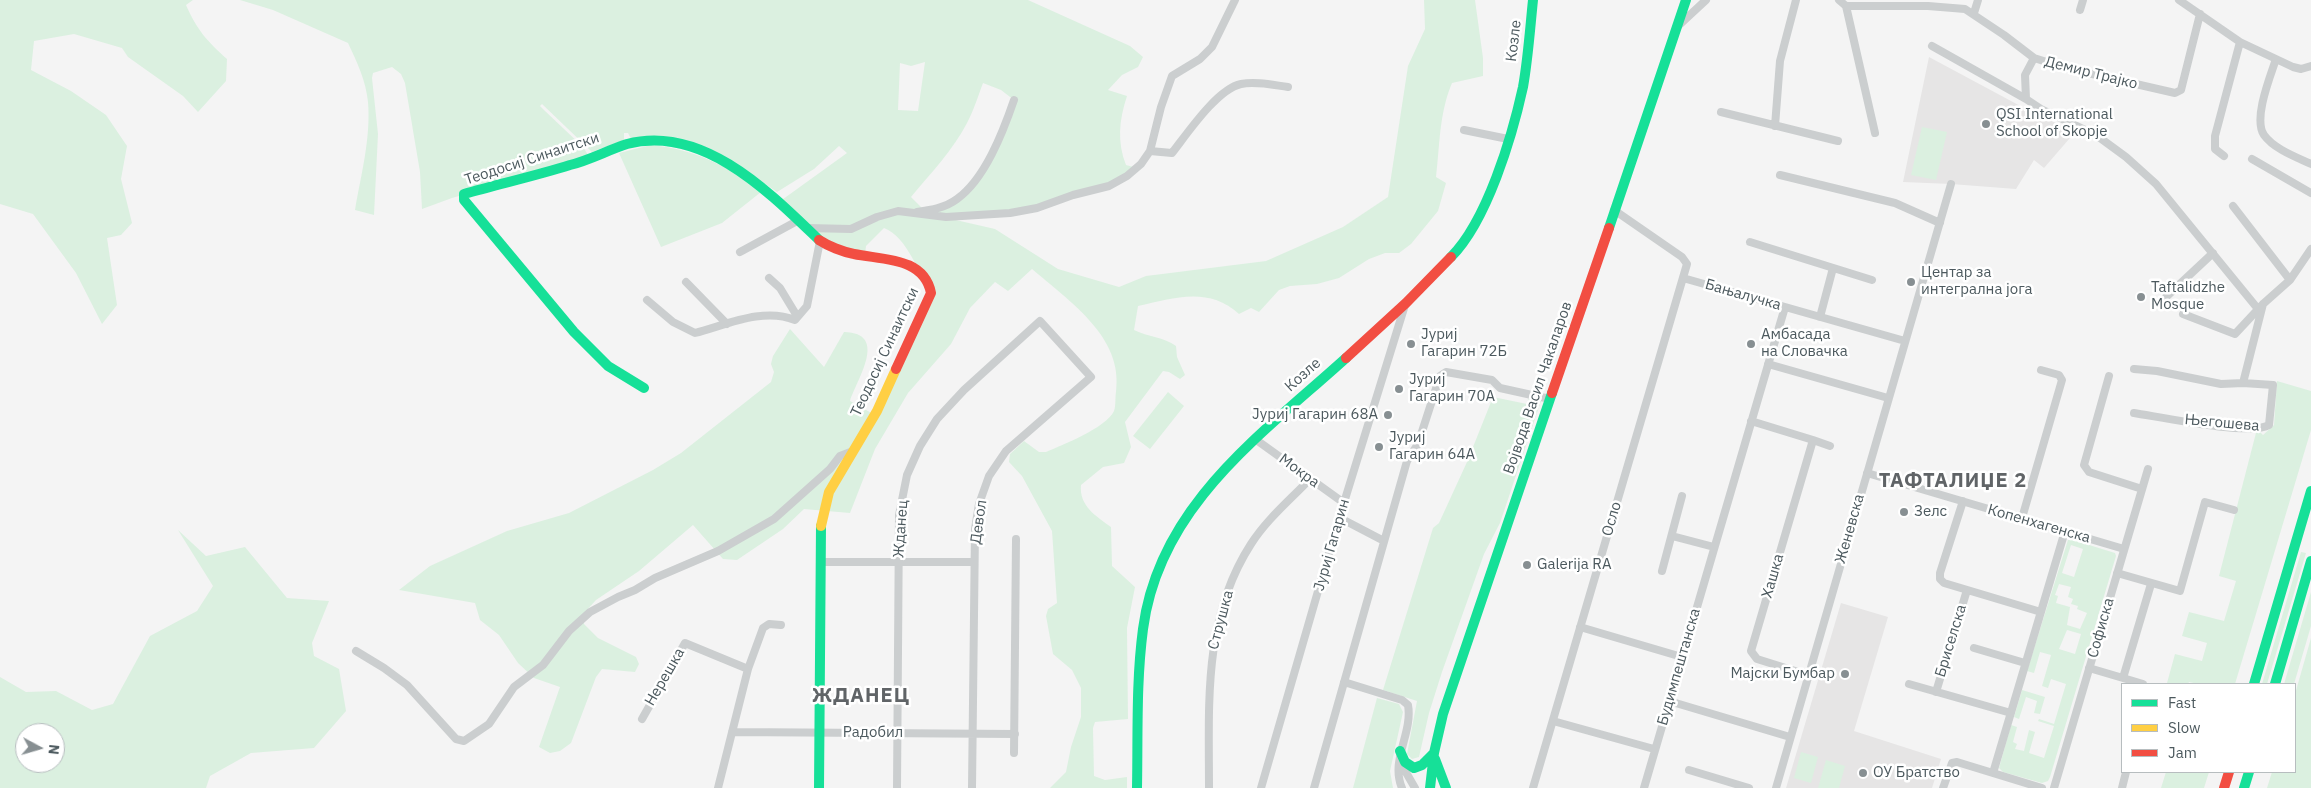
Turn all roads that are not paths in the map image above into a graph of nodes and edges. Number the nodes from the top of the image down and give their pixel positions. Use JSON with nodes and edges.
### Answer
{"nodes":[{"id":1,"x":1235,"y":0,"type":"edge"},
{"id":2,"x":1533,"y":0,"type":"edge"},
{"id":3,"x":1686,"y":0,"type":"edge"},
{"id":4,"x":1706,"y":0,"type":"edge"},
{"id":5,"x":1796,"y":0,"type":"edge"},
{"id":6,"x":1839,"y":0,"type":"edge"},
{"id":7,"x":1978,"y":0,"type":"edge"},
{"id":8,"x":2083,"y":0,"type":"edge"},
{"id":9,"x":2179,"y":0,"type":"edge"},
{"id":10,"x":1895,"y":3,"type":"edge"},
{"id":11,"x":1846,"y":6,"type":"junction"},
{"id":12,"x":2080,"y":10,"type":"dead end"},
{"id":13,"x":1974,"y":14,"type":"junction"},
{"id":14,"x":2200,"y":14,"type":"junction"},
{"id":15,"x":1677,"y":27,"type":"junction"},
{"id":16,"x":2240,"y":42,"type":"junction"},
{"id":17,"x":1932,"y":46,"type":"dead end"},
{"id":18,"x":2034,"y":58,"type":"junction"},
{"id":19,"x":2276,"y":59,"type":"junction"},
{"id":20,"x":2311,"y":66,"type":"edge"},
{"id":21,"x":1288,"y":87,"type":"dead end"},
{"id":22,"x":2026,"y":99,"type":"junction"},
{"id":23,"x":1014,"y":100,"type":"dead end"},
{"id":24,"x":1721,"y":112,"type":"dead end"},
{"id":25,"x":1775,"y":126,"type":"junction"},
{"id":26,"x":1464,"y":130,"type":"dead end"},
{"id":27,"x":1875,"y":133,"type":"dead end"},
{"id":28,"x":1508,"y":139,"type":"junction"},
{"id":29,"x":1838,"y":142,"type":"dead end"},
{"id":30,"x":1150,"y":151,"type":"junction"},
{"id":31,"x":2224,"y":156,"type":"dead end"},
{"id":32,"x":2252,"y":159,"type":"dead end"},
{"id":33,"x":2311,"y":164,"type":"edge"},
{"id":34,"x":1780,"y":175,"type":"dead end"},
{"id":35,"x":1950,"y":184,"type":"dead end"},
{"id":36,"x":2311,"y":193,"type":"edge"},
{"id":37,"x":2232,"y":206,"type":"dead end"},
{"id":38,"x":1614,"y":210,"type":"junction"},
{"id":39,"x":912,"y":212,"type":"junction"},
{"id":40,"x":799,"y":220,"type":"junction"},
{"id":41,"x":1940,"y":222,"type":"junction"},
{"id":42,"x":807,"y":228,"type":"junction"},
{"id":43,"x":820,"y":241,"type":"junction"},
{"id":44,"x":1750,"y":242,"type":"dead end"},
{"id":45,"x":2311,"y":249,"type":"edge"},
{"id":46,"x":740,"y":252,"type":"dead end"},
{"id":47,"x":2212,"y":254,"type":"junction"},
{"id":48,"x":1833,"y":268,"type":"junction"},
{"id":49,"x":769,"y":278,"type":"dead end"},
{"id":50,"x":1683,"y":278,"type":"junction"},
{"id":51,"x":1872,"y":280,"type":"dead end"},
{"id":52,"x":2290,"y":280,"type":"junction"},
{"id":53,"x":686,"y":282,"type":"dead end"},
{"id":54,"x":2166,"y":297,"type":"dead end"},
{"id":55,"x":647,"y":300,"type":"dead end"},
{"id":56,"x":1406,"y":303,"type":"junction"},
{"id":57,"x":2260,"y":306,"type":"junction"},
{"id":58,"x":1785,"y":307,"type":"junction"},
{"id":59,"x":2184,"y":314,"type":"dead end"},
{"id":60,"x":798,"y":316,"type":"junction"},
{"id":61,"x":1820,"y":317,"type":"junction"},
{"id":62,"x":1040,"y":322,"type":"joint"},
{"id":63,"x":727,"y":324,"type":"junction"},
{"id":64,"x":1905,"y":341,"type":"junction"},
{"id":65,"x":1768,"y":364,"type":"junction"},
{"id":66,"x":2134,"y":369,"type":"dead end"},
{"id":67,"x":2041,"y":370,"type":"dead end"},
{"id":68,"x":2109,"y":376,"type":"dead end"},
{"id":69,"x":2243,"y":382,"type":"junction"},
{"id":70,"x":644,"y":388,"type":"dead end"},
{"id":71,"x":1888,"y":398,"type":"junction"},
{"id":72,"x":1550,"y":400,"type":"junction"},
{"id":73,"x":2134,"y":413,"type":"dead end"},
{"id":74,"x":1751,"y":421,"type":"junction"},
{"id":75,"x":1255,"y":439,"type":"junction"},
{"id":76,"x":1813,"y":440,"type":"junction"},
{"id":77,"x":1830,"y":446,"type":"dead end"},
{"id":78,"x":853,"y":451,"type":"junction"},
{"id":79,"x":2148,"y":469,"type":"dead end"},
{"id":80,"x":1867,"y":473,"type":"junction"},
{"id":81,"x":1310,"y":479,"type":"junction"},
{"id":82,"x":2142,"y":489,"type":"junction"},
{"id":83,"x":2311,"y":491,"type":"edge"},
{"id":84,"x":1682,"y":496,"type":"dead end"},
{"id":85,"x":1963,"y":501,"type":"junction"},
{"id":86,"x":1344,"y":503,"type":"junction"},
{"id":87,"x":2234,"y":510,"type":"dead end"},
{"id":88,"x":1340,"y":518,"type":"junction"},
{"id":89,"x":2022,"y":518,"type":"junction"},
{"id":90,"x":2065,"y":531,"type":"junction"},
{"id":91,"x":1672,"y":536,"type":"junction"},
{"id":92,"x":1016,"y":539,"type":"dead end"},
{"id":93,"x":1384,"y":541,"type":"junction"},
{"id":94,"x":1714,"y":547,"type":"junction"},
{"id":95,"x":2124,"y":549,"type":"junction"},
{"id":96,"x":2311,"y":561,"type":"edge"},
{"id":97,"x":821,"y":562,"type":"junction"},
{"id":98,"x":898,"y":562,"type":"junction"},
{"id":99,"x":974,"y":562,"type":"junction"},
{"id":100,"x":1662,"y":571,"type":"dead end"},
{"id":101,"x":2117,"y":573,"type":"junction"},
{"id":102,"x":2151,"y":584,"type":"junction"},
{"id":103,"x":1967,"y":590,"type":"junction"},
{"id":104,"x":2041,"y":612,"type":"junction"},
{"id":105,"x":781,"y":625,"type":"dead end"},
{"id":106,"x":1580,"y":627,"type":"junction"},
{"id":107,"x":1974,"y":648,"type":"dead end"},
{"id":108,"x":356,"y":651,"type":"dead end"},
{"id":109,"x":1682,"y":657,"type":"junction"},
{"id":110,"x":2025,"y":663,"type":"junction"},
{"id":111,"x":2089,"y":668,"type":"junction"},
{"id":112,"x":748,"y":669,"type":"junction"},
{"id":113,"x":1808,"y":675,"type":"junction"},
{"id":114,"x":2123,"y":678,"type":"junction"},
{"id":115,"x":1344,"y":682,"type":"junction"},
{"id":116,"x":2140,"y":683,"type":"edge"},
{"id":117,"x":2254,"y":683,"type":"edge"},
{"id":118,"x":2275,"y":683,"type":"edge"},
{"id":119,"x":1909,"y":684,"type":"dead end"},
{"id":120,"x":1936,"y":692,"type":"junction"},
{"id":121,"x":1669,"y":700,"type":"junction"},
{"id":122,"x":2010,"y":713,"type":"junction"},
{"id":123,"x":642,"y":719,"type":"dead end"},
{"id":124,"x":1553,"y":721,"type":"junction"},
{"id":125,"x":732,"y":732,"type":"junction"},
{"id":126,"x":819,"y":733,"type":"junction"},
{"id":127,"x":898,"y":733,"type":"junction"},
{"id":128,"x":973,"y":733,"type":"junction"},
{"id":129,"x":1014,"y":734,"type":"junction"},
{"id":130,"x":1790,"y":737,"type":"junction"},
{"id":131,"x":1654,"y":749,"type":"junction"},
{"id":132,"x":1014,"y":753,"type":"dead end"},
{"id":133,"x":1434,"y":753,"type":"junction"},
{"id":134,"x":1400,"y":756,"type":"junction"},
{"id":135,"x":1689,"y":770,"type":"dead end"},
{"id":136,"x":1993,"y":773,"type":"junction"},
{"id":137,"x":2126,"y":773,"type":"edge"},
{"id":138,"x":2229,"y":773,"type":"edge"},
{"id":139,"x":2249,"y":773,"type":"edge"},
{"id":140,"x":2017,"y":784,"type":"edge"},
{"id":141,"x":718,"y":788,"type":"edge"},
{"id":142,"x":819,"y":788,"type":"edge"},
{"id":143,"x":897,"y":788,"type":"edge"},
{"id":144,"x":972,"y":788,"type":"edge"},
{"id":145,"x":1137,"y":788,"type":"edge"},
{"id":146,"x":1209,"y":788,"type":"edge"},
{"id":147,"x":1261,"y":788,"type":"edge"},
{"id":148,"x":1314,"y":788,"type":"edge"},
{"id":149,"x":1402,"y":788,"type":"edge"},
{"id":150,"x":1415,"y":788,"type":"edge"},
{"id":151,"x":1430,"y":788,"type":"edge"},
{"id":152,"x":1446,"y":788,"type":"edge"},
{"id":153,"x":1533,"y":788,"type":"edge"},
{"id":154,"x":1644,"y":788,"type":"edge"},
{"id":155,"x":1749,"y":788,"type":"edge"},
{"id":156,"x":1776,"y":788,"type":"edge"},
{"id":157,"x":1943,"y":788,"type":"edge"},
{"id":158,"x":2042,"y":788,"type":"edge"},
{"id":159,"x":2054,"y":788,"type":"edge"},
{"id":160,"x":2122,"y":788,"type":"edge"},
{"id":161,"x":2224,"y":788,"type":"edge"},
{"id":162,"x":2244,"y":788,"type":"edge"}],
"edges":[{"from":1,"to":30,"type":"street"},
{"from":2,"to":28,"type":"street","name":"Козле"},
{"from":3,"to":15,"type":"street","name":"Војвода Васил Чакаларов"},
{"from":4,"to":15,"type":"street"},
{"from":5,"to":25,"type":"street"},
{"from":6,"to":11,"type":"street"},
{"from":7,"to":13,"type":"street"},
{"from":8,"to":12,"type":"street"},
{"from":9,"to":14,"type":"street"},
{"from":10,"to":11,"type":"street","name":"Демир Трајко"},
{"from":10,"to":13,"type":"street","name":"Демир Трајко"},
{"from":11,"to":27,"type":"street"},
{"from":13,"to":18,"type":"street","name":"Демир Трајко"},
{"from":14,"to":16,"type":"street"},
{"from":14,"to":18,"type":"street","name":"Демир Трајко"},
{"from":15,"to":38,"type":"street","name":"Војвода Васил Чакаларов"},
{"from":16,"to":19,"type":"street"},
{"from":16,"to":31,"type":"street"},
{"from":17,"to":22,"type":"street"},
{"from":18,"to":22,"type":"street"},
{"from":19,"to":20,"type":"street"},
{"from":19,"to":33,"type":"street"},
{"from":21,"to":30,"type":"street"},
{"from":22,"to":47,"type":"street"},
{"from":23,"to":39,"type":"street"},
{"from":24,"to":25,"type":"street"},
{"from":25,"to":29,"type":"street"},
{"from":26,"to":28,"type":"street"},
{"from":28,"to":56,"type":"street","name":"Козле"},
{"from":30,"to":39,"type":"street"},
{"from":32,"to":36,"type":"street"},
{"from":34,"to":41,"type":"street"},
{"from":35,"to":41,"type":"street","name":"Женевска"},
{"from":37,"to":52,"type":"street"},
{"from":38,"to":50,"type":"street"},
{"from":38,"to":72,"type":"street","name":"Војвода Васил Чакаларов"},
{"from":39,"to":42,"type":"street"},
{"from":40,"to":42,"type":"street","name":"Теодосиј Синаитски"},
{"from":40,"to":46,"type":"street"},
{"from":40,"to":70,"type":"street","name":"Теодосиј Синаитски"},
{"from":41,"to":64,"type":"street","name":"Женевска"},
{"from":42,"to":43,"type":"street","name":"Теодосиј Синаитски"},
{"from":43,"to":60,"type":"street"},
{"from":43,"to":78,"type":"street","name":"Теодосиј Синаитски"},
{"from":44,"to":48,"type":"street"},
{"from":45,"to":52,"type":"street"},
{"from":47,"to":54,"type":"street"},
{"from":47,"to":57,"type":"street"},
{"from":48,"to":51,"type":"street"},
{"from":48,"to":61,"type":"street"},
{"from":49,"to":60,"type":"street"},
{"from":50,"to":58,"type":"street","name":"Бањалучка"},
{"from":50,"to":106,"type":"street","name":"Осло"},
{"from":52,"to":57,"type":"street"},
{"from":53,"to":63,"type":"street"},
{"from":55,"to":63,"type":"street"},
{"from":56,"to":75,"type":"street","name":"Козле"},
{"from":56,"to":86,"type":"street","name":"Јуриј Гагарин"},
{"from":57,"to":59,"type":"street"},
{"from":57,"to":69,"type":"street"},
{"from":58,"to":61,"type":"street","name":"Бањалучка"},
{"from":58,"to":65,"type":"street","name":"Будимпештанска"},
{"from":60,"to":63,"type":"street"},
{"from":61,"to":64,"type":"street","name":"Бањалучка"},
{"from":62,"to":98,"type":"street","name":"Жданец"},
{"from":62,"to":99,"type":"street","name":"Девол"},
{"from":64,"to":71,"type":"street","name":"Женевска"},
{"from":65,"to":71,"type":"street"},
{"from":65,"to":74,"type":"street","name":"Будимпештанска"},
{"from":66,"to":69,"type":"street","name":"Његошева"},
{"from":67,"to":89,"type":"street"},
{"from":68,"to":82,"type":"street"},
{"from":69,"to":73,"type":"street","name":"Његошева"},
{"from":71,"to":80,"type":"street","name":"Женевска"},
{"from":72,"to":93,"type":"street"},
{"from":72,"to":133,"type":"street","name":"Војвода Васил Чакаларов"},
{"from":74,"to":76,"type":"street"},
{"from":74,"to":94,"type":"street","name":"Будимпештанска"},
{"from":75,"to":81,"type":"street","name":"Мокра"},
{"from":75,"to":145,"type":"street","name":"Козле"},
{"from":76,"to":77,"type":"street"},
{"from":76,"to":113,"type":"street","name":"Хашка"},
{"from":78,"to":97,"type":"street","name":"Теодосиј Синаитски"},
{"from":78,"to":108,"type":"street"},
{"from":79,"to":82,"type":"street","name":"Софиска"},
{"from":80,"to":85,"type":"street","name":"Копенхагенска"},
{"from":80,"to":113,"type":"street","name":"Женевска"},
{"from":81,"to":86,"type":"street","name":"Мокра"},
{"from":81,"to":146,"type":"street","name":"Струшка"},
{"from":82,"to":95,"type":"street","name":"Софиска"},
{"from":83,"to":117,"type":"street"},
{"from":84,"to":91,"type":"street"},
{"from":85,"to":89,"type":"street","name":"Копенхагенска"},
{"from":85,"to":103,"type":"street","name":"Бриселска"},
{"from":86,"to":88,"type":"street","name":"Јуриј Гагарин"},
{"from":87,"to":102,"type":"street"},
{"from":88,"to":93,"type":"street"},
{"from":88,"to":147,"type":"street","name":"Јуриј Гагарин"},
{"from":89,"to":90,"type":"street","name":"Копенхагенска"},
{"from":90,"to":95,"type":"street","name":"Копенхагенска"},
{"from":90,"to":104,"type":"street"},
{"from":91,"to":94,"type":"street"},
{"from":91,"to":100,"type":"street"},
{"from":92,"to":129,"type":"street"},
{"from":93,"to":115,"type":"street"},
{"from":94,"to":109,"type":"street","name":"Будимпештанска"},
{"from":95,"to":101,"type":"street","name":"Софиска"},
{"from":96,"to":118,"type":"street"},
{"from":97,"to":98,"type":"street"},
{"from":97,"to":126,"type":"street","name":"Теодосиј Синаитски"},
{"from":98,"to":99,"type":"street"},
{"from":98,"to":127,"type":"street","name":"Жданец"},
{"from":99,"to":128,"type":"street","name":"Девол"},
{"from":101,"to":102,"type":"street"},
{"from":101,"to":111,"type":"street","name":"Софиска"},
{"from":102,"to":114,"type":"street"},
{"from":103,"to":104,"type":"street","name":"Бриселска"},
{"from":103,"to":120,"type":"street","name":"Бриселска"},
{"from":104,"to":110,"type":"street"},
{"from":105,"to":112,"type":"street"},
{"from":106,"to":109,"type":"street"},
{"from":106,"to":124,"type":"street","name":"Осло"},
{"from":107,"to":110,"type":"street","name":"Бриселска"},
{"from":109,"to":121,"type":"street","name":"Будимпештанска"},
{"from":110,"to":122,"type":"street"},
{"from":111,"to":114,"type":"street"},
{"from":111,"to":159,"type":"street","name":"Софиска"},
{"from":112,"to":123,"type":"street","name":"Нерешка"},
{"from":112,"to":125,"type":"street"},
{"from":113,"to":130,"type":"street","name":"Женевска"},
{"from":114,"to":116,"type":"street"},
{"from":115,"to":134,"type":"street"},
{"from":115,"to":148,"type":"street"},
{"from":119,"to":120,"type":"street","name":"Бриселска"},
{"from":120,"to":122,"type":"street","name":"Бриселска"},
{"from":121,"to":130,"type":"street"},
{"from":121,"to":131,"type":"street","name":"Будимпештанска"},
{"from":122,"to":136,"type":"street"},
{"from":124,"to":131,"type":"street"},
{"from":124,"to":153,"type":"street","name":"Осло"},
{"from":125,"to":126,"type":"street","name":"Радобил"},
{"from":125,"to":141,"type":"street"},
{"from":126,"to":127,"type":"street","name":"Радобил"},
{"from":126,"to":142,"type":"street","name":"Теодосиј Синаитски"},
{"from":127,"to":128,"type":"street","name":"Радобил"},
{"from":127,"to":143,"type":"street","name":"Жданец"},
{"from":128,"to":129,"type":"street","name":"Радобил"},
{"from":128,"to":144,"type":"street","name":"Девол"},
{"from":129,"to":132,"type":"street"},
{"from":130,"to":156,"type":"street","name":"Женевска"},
{"from":131,"to":154,"type":"street","name":"Будимпештанска"},
{"from":133,"to":134,"type":"street"},
{"from":133,"to":151,"type":"street","name":"Војвода Васил Чакаларов"},
{"from":133,"to":152,"type":"street"},
{"from":134,"to":149,"type":"street"},
{"from":134,"to":150,"type":"street"},
{"from":135,"to":155,"type":"street"},
{"from":136,"to":140,"type":"street"},
{"from":136,"to":157,"type":"street"},
{"from":137,"to":160,"type":"street"},
{"from":138,"to":161,"type":"street"},
{"from":139,"to":162,"type":"street"},
{"from":140,"to":158,"type":"street"}]}
